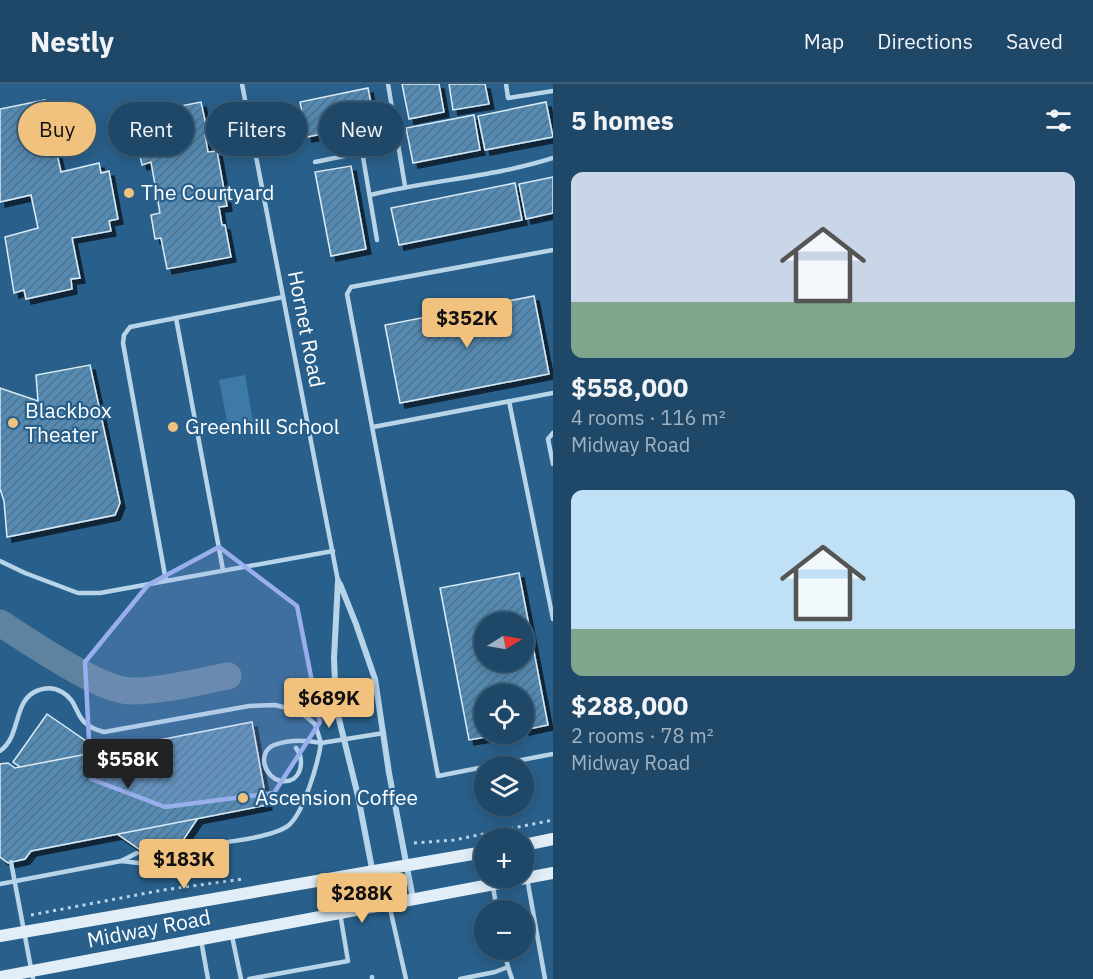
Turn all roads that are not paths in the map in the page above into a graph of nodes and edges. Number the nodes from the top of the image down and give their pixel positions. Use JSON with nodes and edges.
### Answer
{"nodes":[{"id":1,"x":242,"y":84,"type":"edge"},
{"id":2,"x":388,"y":84,"type":"edge"},
{"id":3,"x":506,"y":84,"type":"edge"},
{"id":4,"x":553,"y":91,"type":"edge"},
{"id":5,"x":391,"y":102,"type":"edge"},
{"id":6,"x":341,"y":156,"type":"edge"},
{"id":7,"x":363,"y":156,"type":"edge"},
{"id":8,"x":400,"y":156,"type":"edge"},
{"id":9,"x":553,"y":158,"type":"edge"},
{"id":10,"x":315,"y":162,"type":"dead end"},
{"id":11,"x":405,"y":186,"type":"junction"},
{"id":12,"x":370,"y":195,"type":"junction"},
{"id":13,"x":377,"y":240,"type":"dead end"},
{"id":14,"x":553,"y":250,"type":"edge"},
{"id":15,"x":283,"y":297,"type":"junction"},
{"id":16,"x":176,"y":318,"type":"junction"},
{"id":17,"x":553,"y":393,"type":"edge"},
{"id":18,"x":509,"y":401,"type":"junction"},
{"id":19,"x":373,"y":427,"type":"junction"},
{"id":20,"x":553,"y":433,"type":"edge"},
{"id":21,"x":553,"y":464,"type":"edge"},
{"id":22,"x":333,"y":550,"type":"junction"},
{"id":23,"x":0,"y":561,"type":"edge"},
{"id":24,"x":223,"y":570,"type":"junction"},
{"id":25,"x":166,"y":581,"type":"junction"},
{"id":26,"x":338,"y":581,"type":"junction"},
{"id":27,"x":553,"y":620,"type":"edge"},
{"id":28,"x":384,"y":733,"type":"junction"},
{"id":29,"x":343,"y":739,"type":"junction"},
{"id":30,"x":321,"y":743,"type":"junction"},
{"id":31,"x":296,"y":748,"type":"dead end"},
{"id":32,"x":0,"y":751,"type":"edge"},
{"id":33,"x":553,"y":754,"type":"edge"},
{"id":34,"x":534,"y":758,"type":"edge"},
{"id":35,"x":474,"y":770,"type":"edge"},
{"id":36,"x":553,"y":839,"type":"edge"},
{"id":37,"x":534,"y":843,"type":"edge"},
{"id":38,"x":180,"y":845,"type":"dead end"},
{"id":39,"x":205,"y":846,"type":"junction"},
{"id":40,"x":137,"y":853,"type":"dead end"},
{"id":41,"x":474,"y":854,"type":"edge"},
{"id":42,"x":121,"y":861,"type":"junction"},
{"id":43,"x":11,"y":862,"type":"dead end"},
{"id":44,"x":170,"y":863,"type":"dead end"},
{"id":45,"x":156,"y":865,"type":"dead end"},
{"id":46,"x":406,"y":867,"type":"junction"},
{"id":47,"x":373,"y":873,"type":"junction"},
{"id":48,"x":553,"y":873,"type":"edge"},
{"id":49,"x":534,"y":877,"type":"edge"},
{"id":50,"x":15,"y":881,"type":"junction"},
{"id":51,"x":0,"y":884,"type":"edge"},
{"id":52,"x":474,"y":888,"type":"edge"},
{"id":53,"x":528,"y":888,"type":"edge"},
{"id":54,"x":413,"y":900,"type":"junction"},
{"id":55,"x":384,"y":905,"type":"junction"},
{"id":56,"x":340,"y":913,"type":"junction"},
{"id":57,"x":26,"y":931,"type":"junction"},
{"id":58,"x":232,"y":933,"type":"junction"},
{"id":59,"x":0,"y":936,"type":"edge"},
{"id":60,"x":201,"y":939,"type":"junction"},
{"id":61,"x":506,"y":960,"type":"edge"},
{"id":62,"x":507,"y":968,"type":"junction"},
{"id":63,"x":33,"y":975,"type":"edge"},
{"id":64,"x":0,"y":977,"type":"edge"},
{"id":65,"x":208,"y":979,"type":"edge"},
{"id":66,"x":241,"y":979,"type":"edge"},
{"id":67,"x":249,"y":979,"type":"edge"},
{"id":68,"x":406,"y":979,"type":"edge"},
{"id":69,"x":460,"y":979,"type":"edge"},
{"id":70,"x":512,"y":979,"type":"edge"},
{"id":71,"x":545,"y":979,"type":"edge"}],
"edges":[{"from":1,"to":15,"type":"lane","name":"Hornet Road"},
{"from":2,"to":5,"type":"lane"},
{"from":3,"to":4,"type":"lane"},
{"from":6,"to":10,"type":"lane"},
{"from":7,"to":12,"type":"lane"},
{"from":8,"to":11,"type":"lane"},
{"from":9,"to":11,"type":"lane"},
{"from":11,"to":12,"type":"lane"},
{"from":12,"to":13,"type":"lane"},
{"from":14,"to":19,"type":"lane"},
{"from":15,"to":16,"type":"lane"},
{"from":15,"to":22,"type":"lane","name":"Hornet Road"},
{"from":16,"to":24,"type":"lane"},
{"from":16,"to":25,"type":"lane"},
{"from":17,"to":18,"type":"lane"},
{"from":18,"to":19,"type":"lane"},
{"from":18,"to":27,"type":"lane"},
{"from":19,"to":35,"type":"lane"},
{"from":20,"to":21,"type":"lane"},
{"from":22,"to":24,"type":"lane"},
{"from":22,"to":26,"type":"lane","name":"Hornet Road"},
{"from":23,"to":25,"type":"lane"},
{"from":24,"to":25,"type":"lane"},
{"from":26,"to":28,"type":"street","name":"Hornet Road"},
{"from":26,"to":29,"type":"street","name":"Hornet Road"},
{"from":28,"to":29,"type":"lane"},
{"from":28,"to":46,"type":"street","name":"Hornet Road"},
{"from":29,"to":30,"type":"lane"},
{"from":29,"to":47,"type":"street","name":"Hornet Road"},
{"from":30,"to":31,"type":"lane"},
{"from":30,"to":32,"type":"lane"},
{"from":30,"to":39,"type":"lane"},
{"from":33,"to":34,"type":"lane"},
{"from":36,"to":37,"type":"main road"},
{"from":38,"to":39,"type":"lane"},
{"from":39,"to":44,"type":"lane"},
{"from":40,"to":42,"type":"lane"},
{"from":41,"to":46,"type":"main road","name":"Midway Road"},
{"from":42,"to":45,"type":"lane"},
{"from":42,"to":50,"type":"lane"},
{"from":43,"to":50,"type":"lane"},
{"from":46,"to":47,"type":"main road","name":"Midway Road"},
{"from":46,"to":54,"type":"street","name":"Hornet Road"},
{"from":47,"to":55,"type":"street","name":"Hornet Road"},
{"from":47,"to":57,"type":"main road","name":"Midway Road"},
{"from":48,"to":49,"type":"main road","name":"Midway Road"},
{"from":50,"to":51,"type":"lane"},
{"from":50,"to":57,"type":"lane"},
{"from":52,"to":54,"type":"main road","name":"Midway Road"},
{"from":53,"to":71,"type":"lane"},
{"from":54,"to":55,"type":"main road","name":"Midway Road"},
{"from":55,"to":56,"type":"main road","name":"Midway Road"},
{"from":55,"to":68,"type":"lane"},
{"from":56,"to":58,"type":"main road","name":"Midway Road"},
{"from":56,"to":67,"type":"lane"},
{"from":57,"to":59,"type":"main road","name":"Midway Road"},
{"from":57,"to":63,"type":"lane"},
{"from":58,"to":60,"type":"main road","name":"Midway Road"},
{"from":58,"to":66,"type":"lane"},
{"from":60,"to":63,"type":"main road","name":"Midway Road"},
{"from":60,"to":65,"type":"lane"},
{"from":61,"to":62,"type":"lane"},
{"from":62,"to":69,"type":"lane"},
{"from":62,"to":70,"type":"lane"},
{"from":63,"to":64,"type":"main road","name":"Midway Road"}]}
